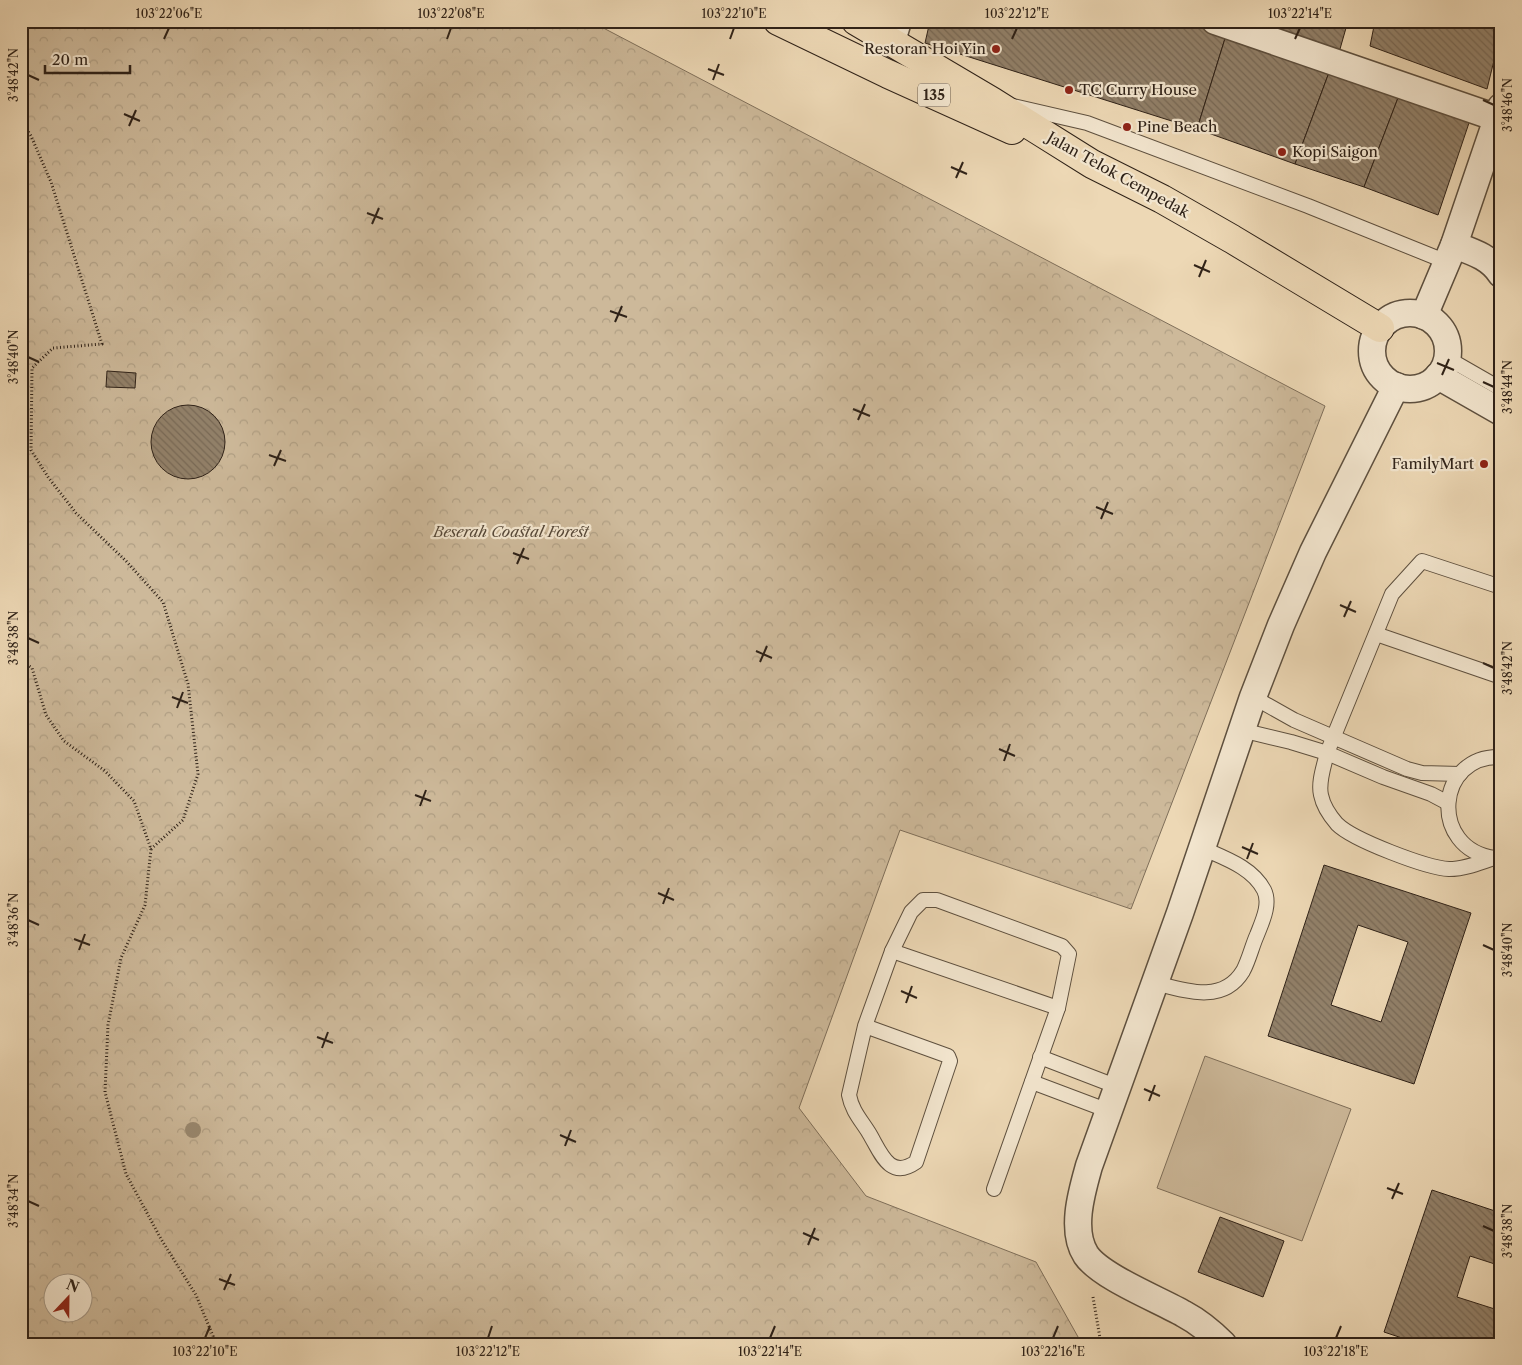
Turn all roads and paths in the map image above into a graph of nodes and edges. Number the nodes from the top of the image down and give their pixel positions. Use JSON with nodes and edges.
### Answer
{"nodes":[{"id":1,"x":778,"y":21,"type":"edge"},
{"id":2,"x":856,"y":21,"type":"edge"},
{"id":3,"x":1215,"y":21,"type":"edge"},
{"id":4,"x":895,"y":31,"type":"edge"},
{"id":5,"x":993,"y":102,"type":"junction"},
{"id":6,"x":1499,"y":112,"type":"edge"},
{"id":7,"x":21,"y":120,"type":"edge"},
{"id":8,"x":1092,"y":164,"type":"junction"},
{"id":9,"x":1451,"y":254,"type":"junction"},
{"id":10,"x":1501,"y":274,"type":"edge"},
{"id":11,"x":1424,"y":316,"type":"junction"},
{"id":12,"x":1380,"y":328,"type":"junction"},
{"id":13,"x":1443,"y":367,"type":"junction"},
{"id":14,"x":1396,"y":386,"type":"junction"},
{"id":15,"x":1501,"y":389,"type":"edge"},
{"id":16,"x":1501,"y":412,"type":"edge"},
{"id":17,"x":1501,"y":587,"type":"edge"},
{"id":18,"x":1376,"y":634,"type":"junction"},
{"id":19,"x":21,"y":660,"type":"edge"},
{"id":20,"x":1501,"y":677,"type":"edge"},
{"id":21,"x":1252,"y":697,"type":"junction"},
{"id":22,"x":1242,"y":730,"type":"junction"},
{"id":23,"x":1334,"y":738,"type":"junction"},
{"id":24,"x":1327,"y":753,"type":"junction"},
{"id":25,"x":1501,"y":757,"type":"edge"},
{"id":26,"x":1460,"y":774,"type":"junction"},
{"id":27,"x":1448,"y":804,"type":"junction"},
{"id":28,"x":1202,"y":848,"type":"junction"},
{"id":29,"x":151,"y":849,"type":"junction"},
{"id":30,"x":1497,"y":858,"type":"edge"},
{"id":31,"x":892,"y":951,"type":"junction"},
{"id":32,"x":1156,"y":983,"type":"junction"},
{"id":33,"x":1058,"y":1008,"type":"junction"},
{"id":34,"x":865,"y":1026,"type":"junction"},
{"id":35,"x":1040,"y":1057,"type":"junction"},
{"id":36,"x":1032,"y":1082,"type":"junction"},
{"id":37,"x":1113,"y":1099,"type":"junction"},
{"id":38,"x":994,"y":1189,"type":"dead end"},
{"id":39,"x":211,"y":1344,"type":"edge"},
{"id":40,"x":1223,"y":1344,"type":"edge"}],
"edges":[{"from":1,"to":8,"type":"main road","number":"135"},
{"from":2,"to":4,"type":"main road","name":"Jalan Telok Cempedak","number":"135"},
{"from":3,"to":6,"type":"street"},
{"from":4,"to":5,"type":"main road","name":"Jalan Telok Cempedak","number":"135"},
{"from":5,"to":8,"type":"main road","name":"Jalan Telok Cempedak","number":"135"},
{"from":5,"to":9,"type":"lane"},
{"from":6,"to":9,"type":"street"},
{"from":7,"to":29,"type":"path"},
{"from":8,"to":12,"type":"main road","name":"Jalan Telok Cempedak","number":"135"},
{"from":9,"to":10,"type":"street"},
{"from":9,"to":11,"type":"street"},
{"from":11,"to":12,"type":"street"},
{"from":11,"to":13,"type":"street"},
{"from":12,"to":14,"type":"street"},
{"from":13,"to":14,"type":"street"},
{"from":13,"to":15,"type":"lane"},
{"from":13,"to":16,"type":"street"},
{"from":14,"to":21,"type":"street"},
{"from":17,"to":18,"type":"lane"},
{"from":18,"to":20,"type":"lane"},
{"from":18,"to":23,"type":"lane"},
{"from":19,"to":29,"type":"path"},
{"from":21,"to":22,"type":"street"},
{"from":21,"to":23,"type":"lane"},
{"from":22,"to":24,"type":"lane"},
{"from":22,"to":28,"type":"street"},
{"from":23,"to":24,"type":"lane"},
{"from":23,"to":26,"type":"lane"},
{"from":24,"to":27,"type":"lane"},
{"from":24,"to":30,"type":"lane"},
{"from":25,"to":26,"type":"lane"},
{"from":26,"to":27,"type":"lane"},
{"from":27,"to":30,"type":"lane"},
{"from":28,"to":32,"type":"street"},
{"from":28,"to":32,"type":"lane"},
{"from":29,"to":39,"type":"path"},
{"from":31,"to":33,"type":"lane"},
{"from":31,"to":33,"type":"lane"},
{"from":31,"to":34,"type":"lane"},
{"from":32,"to":37,"type":"street"},
{"from":33,"to":35,"type":"lane"},
{"from":34,"to":34,"type":"lane"},
{"from":35,"to":36,"type":"lane"},
{"from":35,"to":37,"type":"lane"},
{"from":36,"to":37,"type":"lane"},
{"from":36,"to":38,"type":"lane"},
{"from":37,"to":40,"type":"street"}]}
